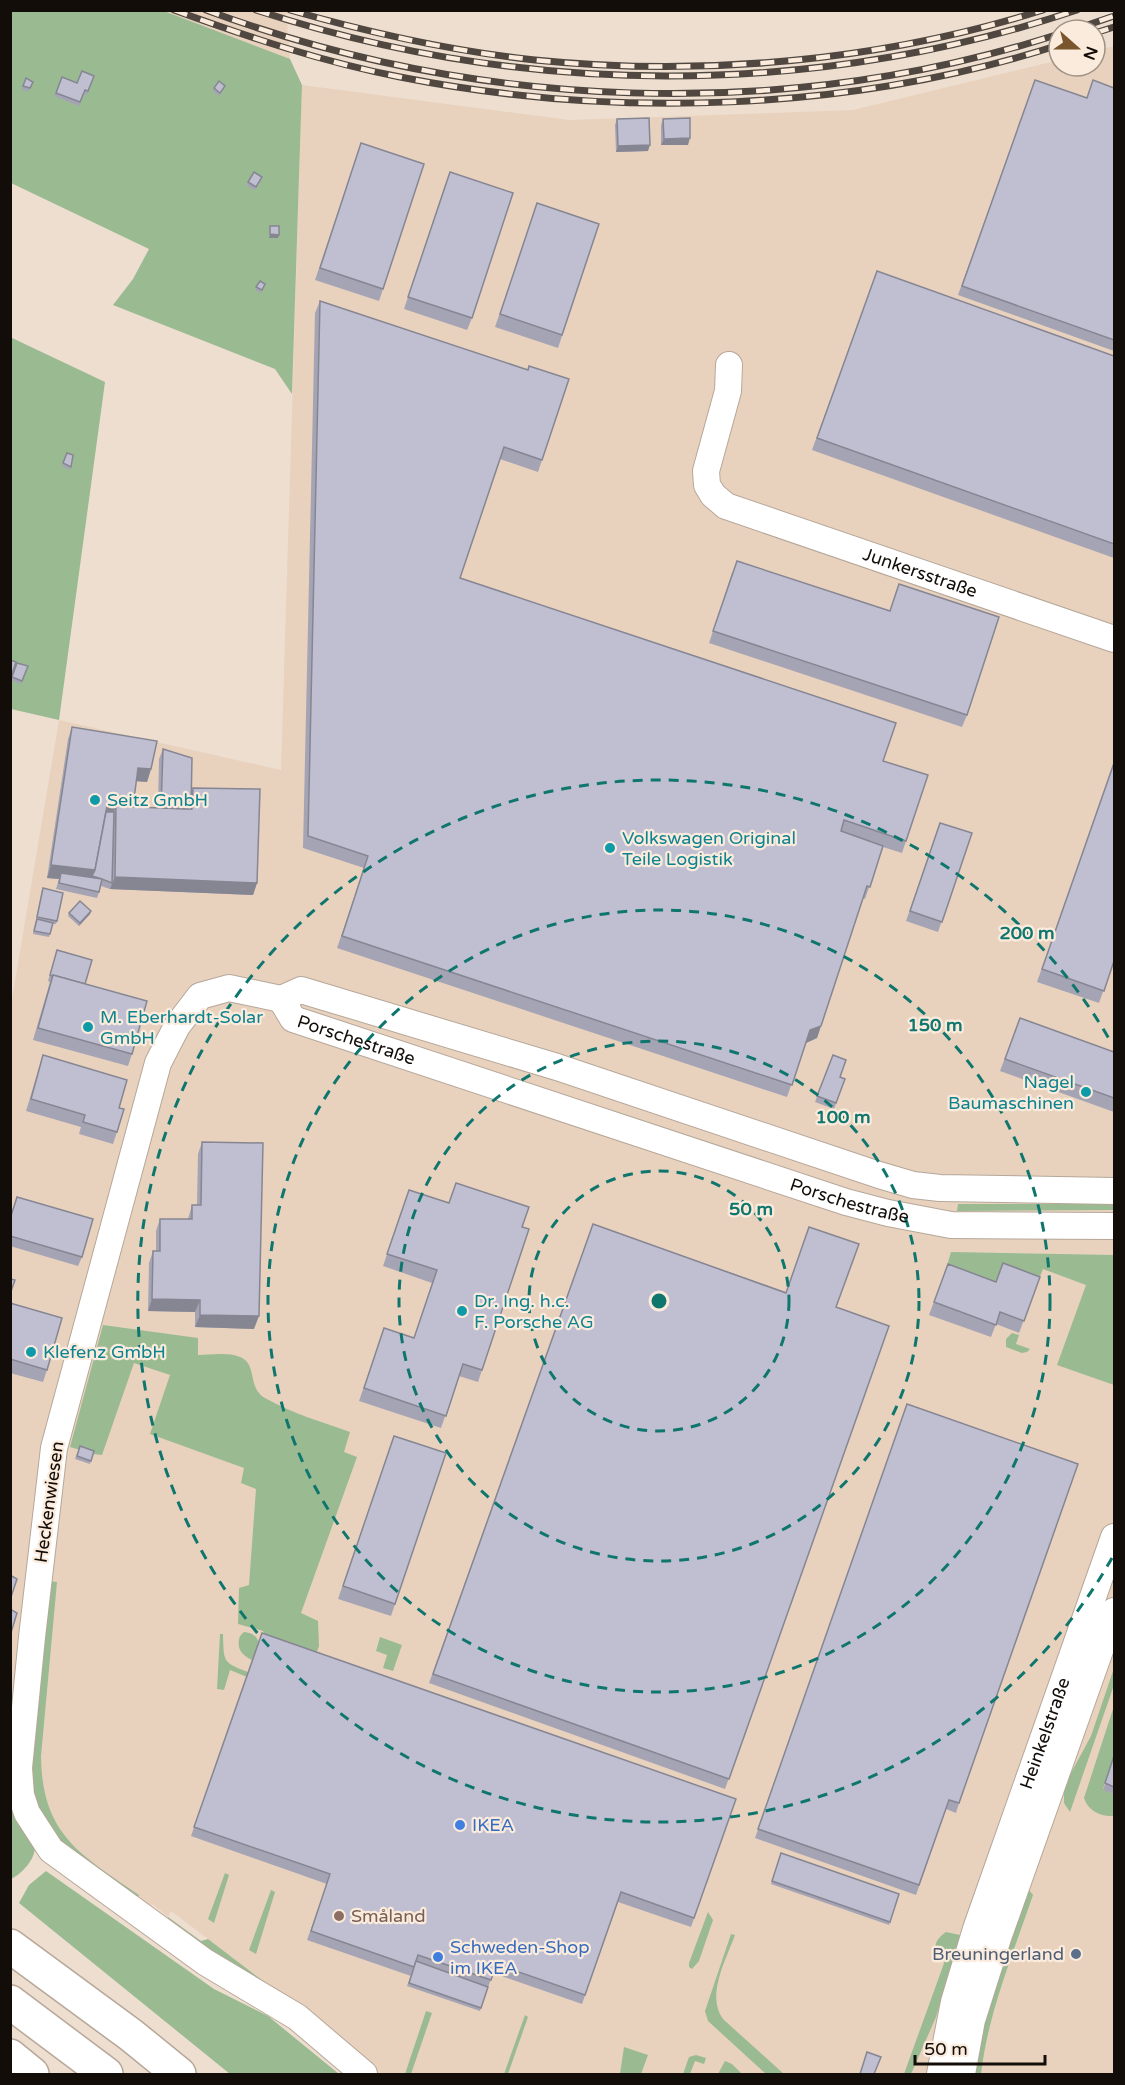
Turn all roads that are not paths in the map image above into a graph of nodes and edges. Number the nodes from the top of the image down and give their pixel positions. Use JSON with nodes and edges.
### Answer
{"nodes":[{"id":1,"x":729,"y":365,"type":"dead end"},
{"id":2,"x":1114,"y":639,"type":"edge"},
{"id":3,"x":281,"y":999,"type":"junction"},
{"id":4,"x":607,"y":1084,"type":"junction"},
{"id":5,"x":595,"y":1119,"type":"junction"},
{"id":6,"x":1114,"y":1191,"type":"edge"},
{"id":7,"x":1114,"y":1226,"type":"edge"},
{"id":8,"x":1114,"y":1537,"type":"edge"},
{"id":9,"x":1114,"y":1611,"type":"edge"},
{"id":10,"x":987,"y":1933,"type":"junction"},
{"id":11,"x":10,"y":1946,"type":"edge"},
{"id":12,"x":10,"y":2002,"type":"edge"},
{"id":13,"x":10,"y":2056,"type":"edge"},
{"id":14,"x":32,"y":2074,"type":"edge"},
{"id":15,"x":106,"y":2074,"type":"edge"},
{"id":16,"x":179,"y":2074,"type":"edge"},
{"id":17,"x":364,"y":2074,"type":"edge"},
{"id":18,"x":940,"y":2074,"type":"edge"},
{"id":19,"x":962,"y":2074,"type":"edge"}],
"edges":[{"from":1,"to":2,"type":"street","name":"Junkersstraße"},
{"from":3,"to":4,"type":"street","name":"Porschestraße"},
{"from":3,"to":5,"type":"street","name":"Porschestraße"},
{"from":3,"to":17,"type":"street","name":"Heckenwiesen"},
{"from":4,"to":5,"type":"street"},
{"from":4,"to":6,"type":"street","name":"Porschestraße"},
{"from":5,"to":7,"type":"street","name":"Porschestraße"},
{"from":8,"to":10,"type":"street","name":"Heinkelstraße"},
{"from":9,"to":10,"type":"street","name":"Heinkelstraße"},
{"from":10,"to":18,"type":"street","name":"Heinkelstraße"},
{"from":10,"to":19,"type":"street","name":"Heinkelstraße"},
{"from":11,"to":16,"type":"highway"},
{"from":12,"to":15,"type":"highway"},
{"from":13,"to":14,"type":"highway"}]}
